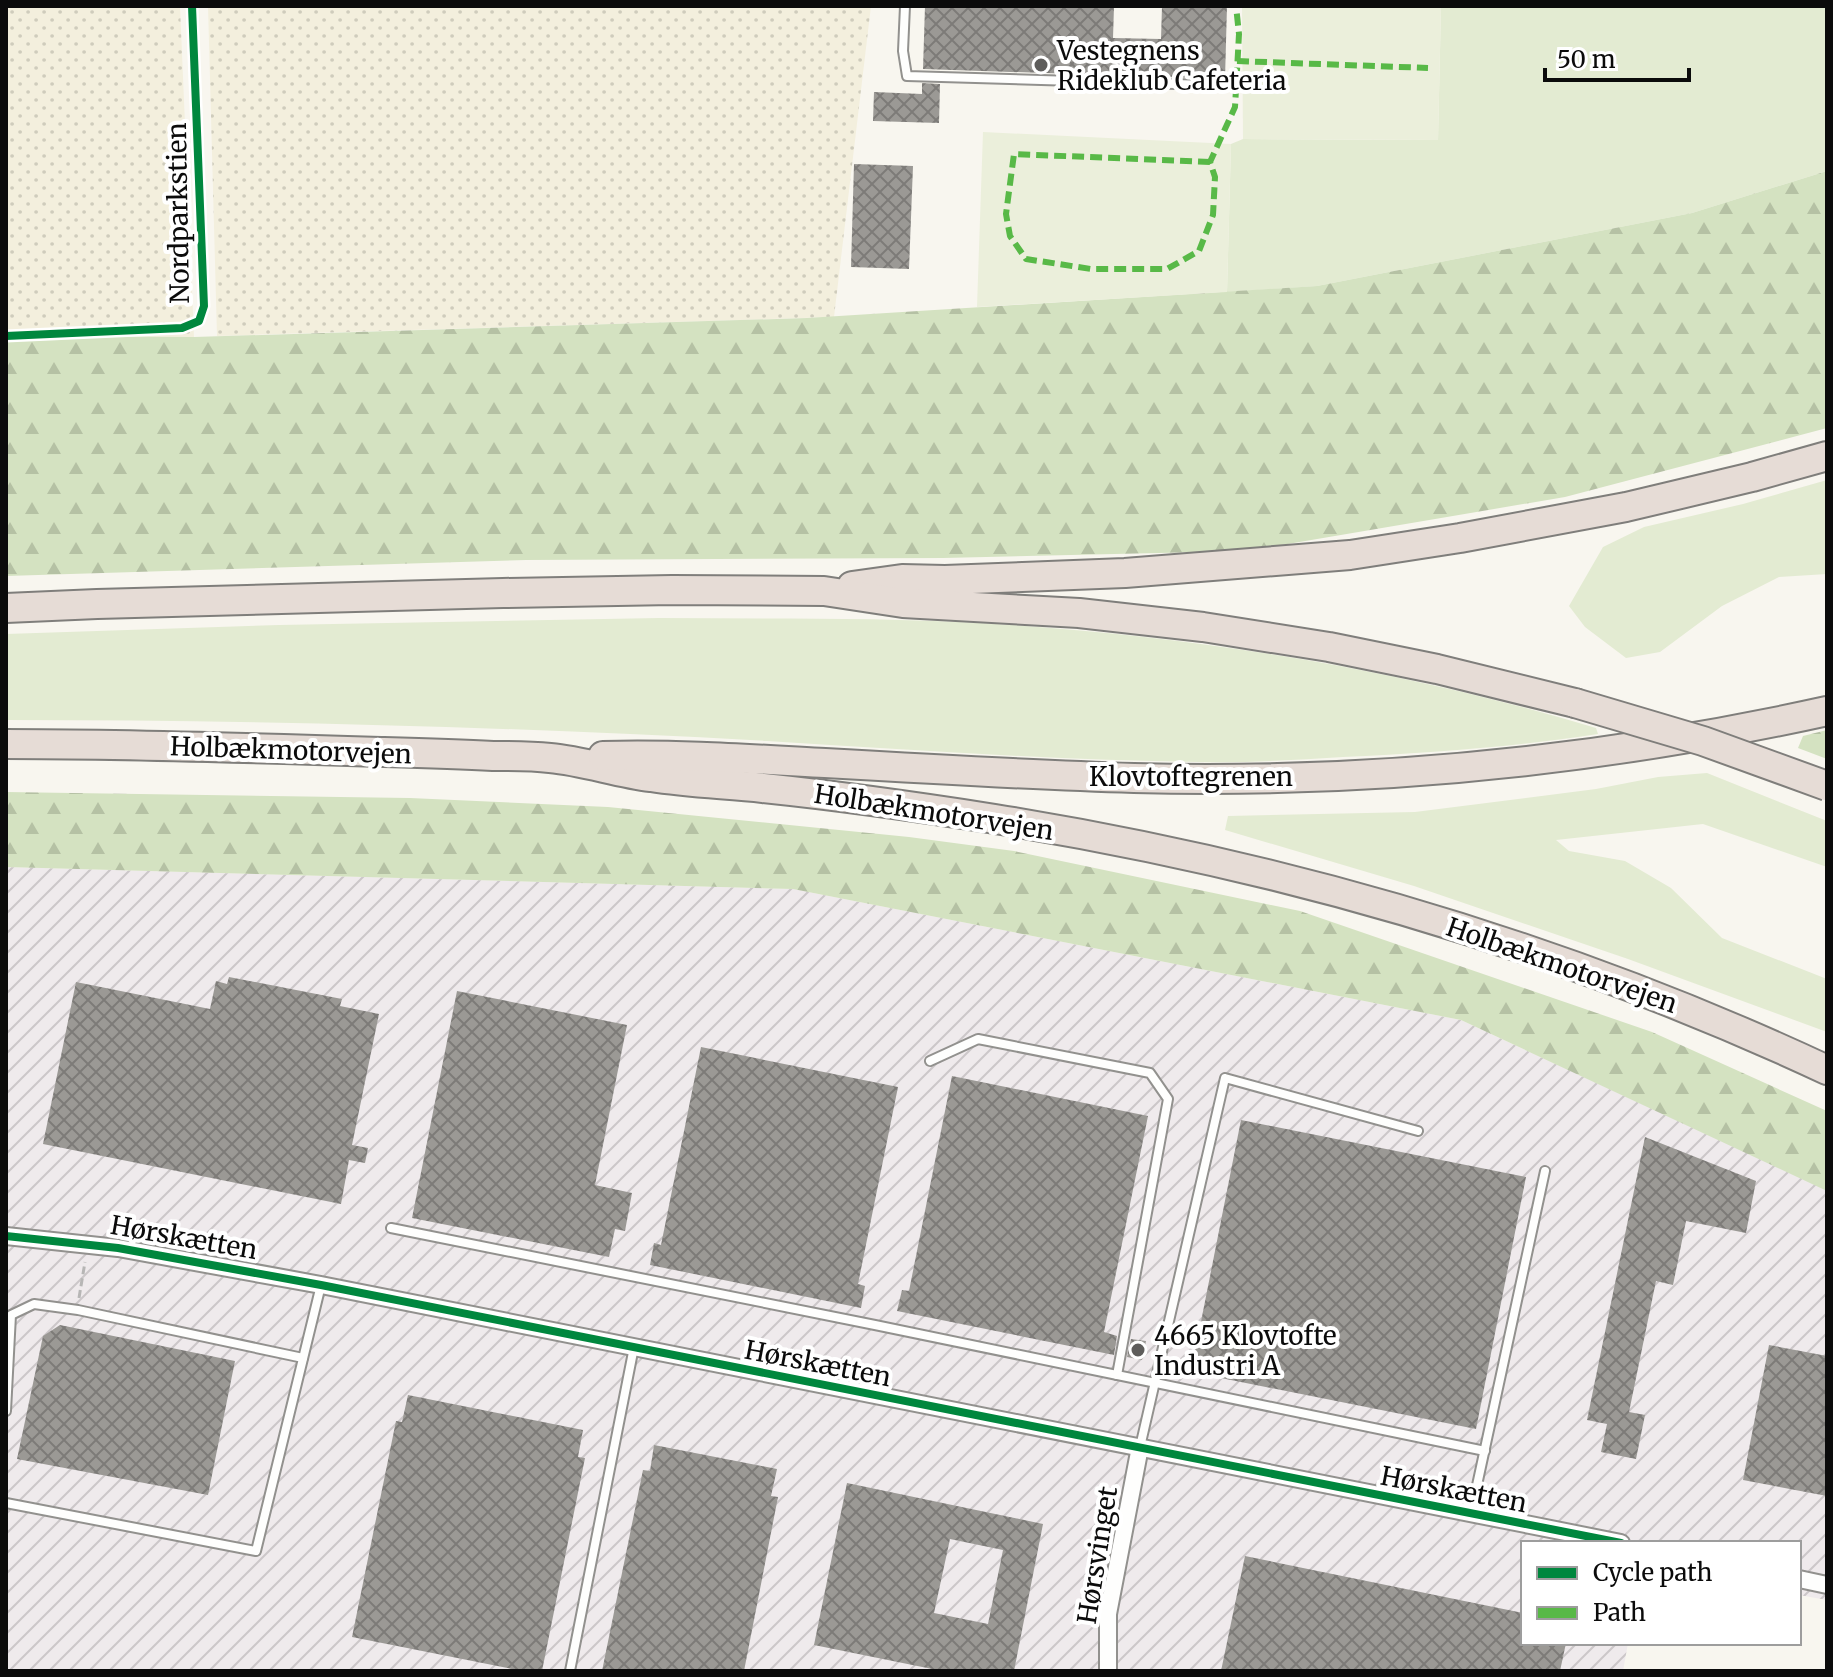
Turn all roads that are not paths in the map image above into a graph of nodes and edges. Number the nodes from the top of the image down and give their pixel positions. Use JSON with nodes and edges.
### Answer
{"nodes":[{"id":1,"x":905,"y":6,"type":"edge"},
{"id":2,"x":1208,"y":85,"type":"dead end"},
{"id":3,"x":1827,"y":456,"type":"edge"},
{"id":4,"x":824,"y":591,"type":"junction"},
{"id":5,"x":6,"y":608,"type":"edge"},
{"id":6,"x":1827,"y":711,"type":"edge"},
{"id":7,"x":6,"y":744,"type":"edge"},
{"id":8,"x":551,"y":758,"type":"junction"},
{"id":9,"x":1827,"y":786,"type":"edge"},
{"id":10,"x":930,"y":1061,"type":"dead end"},
{"id":11,"x":1827,"y":1070,"type":"edge"},
{"id":12,"x":1418,"y":1131,"type":"dead end"},
{"id":13,"x":1545,"y":1171,"type":"dead end"},
{"id":14,"x":391,"y":1228,"type":"dead end"},
{"id":15,"x":6,"y":1236,"type":"edge"},
{"id":16,"x":321,"y":1285,"type":"junction"},
{"id":17,"x":634,"y":1347,"type":"junction"},
{"id":18,"x":303,"y":1358,"type":"junction"},
{"id":19,"x":1117,"y":1375,"type":"junction"},
{"id":20,"x":1156,"y":1383,"type":"junction"},
{"id":21,"x":6,"y":1411,"type":"edge"},
{"id":22,"x":1140,"y":1447,"type":"junction"},
{"id":23,"x":1485,"y":1451,"type":"junction"},
{"id":24,"x":6,"y":1503,"type":"edge"},
{"id":25,"x":1471,"y":1513,"type":"junction"},
{"id":26,"x":1611,"y":1541,"type":"edge"},
{"id":27,"x":1801,"y":1579,"type":"edge"},
{"id":28,"x":1827,"y":1585,"type":"edge"},
{"id":29,"x":570,"y":1671,"type":"edge"},
{"id":30,"x":1108,"y":1671,"type":"edge"}],
"edges":[{"from":1,"to":2,"type":"lane"},
{"from":3,"to":4,"type":"highway"},
{"from":4,"to":5,"type":"highway"},
{"from":4,"to":9,"type":"highway","bridge":true},
{"from":6,"to":8,"type":"highway","name":"Klovtoftegrenen"},
{"from":7,"to":8,"type":"highway","name":"Holbækmotorvejen"},
{"from":8,"to":11,"type":"highway","name":"Holbækmotorvejen"},
{"from":10,"to":19,"type":"lane"},
{"from":12,"to":20,"type":"lane"},
{"from":13,"to":23,"type":"lane"},
{"from":14,"to":19,"type":"lane"},
{"from":15,"to":16,"type":"street","name":"Hørskætten"},
{"from":16,"to":17,"type":"street","name":"Hørskætten"},
{"from":16,"to":18,"type":"lane"},
{"from":17,"to":22,"type":"street","name":"Hørskætten"},
{"from":17,"to":29,"type":"lane"},
{"from":18,"to":21,"type":"lane"},
{"from":18,"to":24,"type":"lane"},
{"from":19,"to":20,"type":"lane"},
{"from":20,"to":22,"type":"lane"},
{"from":20,"to":23,"type":"lane"},
{"from":22,"to":25,"type":"street","name":"Hørskætten"},
{"from":22,"to":30,"type":"street","name":"Hørsvinget"},
{"from":23,"to":25,"type":"lane"},
{"from":25,"to":26,"type":"street","name":"Hørskætten"},
{"from":27,"to":28,"type":"street"}]}
